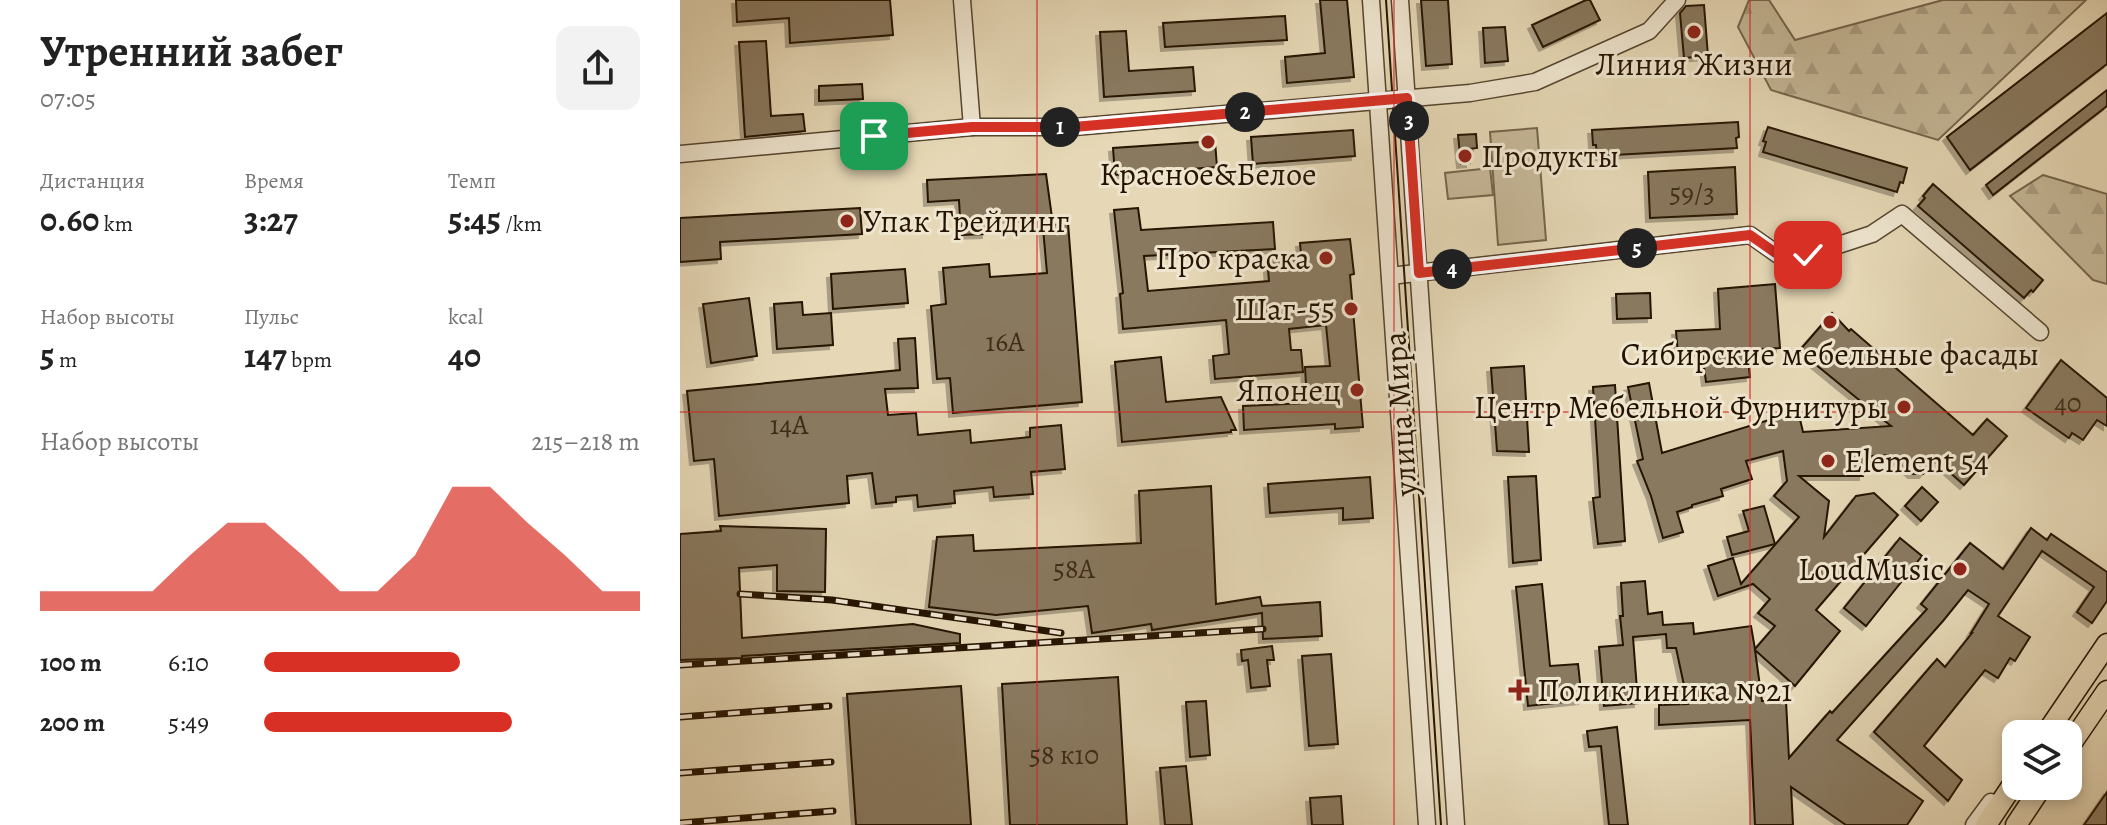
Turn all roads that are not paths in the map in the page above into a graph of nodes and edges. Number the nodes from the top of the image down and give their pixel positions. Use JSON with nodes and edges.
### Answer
{"nodes":[{"id":1,"x":962,"y":0,"type":"edge"},
{"id":2,"x":1371,"y":0,"type":"edge"},
{"id":3,"x":1400,"y":0,"type":"edge"},
{"id":4,"x":1677,"y":0,"type":"edge"},
{"id":5,"x":1407,"y":98,"type":"junction"},
{"id":6,"x":1378,"y":100,"type":"junction"},
{"id":7,"x":972,"y":127,"type":"junction"},
{"id":8,"x":680,"y":154,"type":"edge"},
{"id":9,"x":1419,"y":273,"type":"junction"},
{"id":10,"x":1390,"y":276,"type":"junction"},
{"id":11,"x":2040,"y":332,"type":"dead end"},
{"id":12,"x":2107,"y":644,"type":"edge"},
{"id":13,"x":2107,"y":691,"type":"edge"},
{"id":14,"x":2055,"y":720,"type":"edge"},
{"id":15,"x":2082,"y":728,"type":"edge"},
{"id":16,"x":2002,"y":790,"type":"edge"},
{"id":17,"x":2002,"y":799,"type":"edge"},
{"id":18,"x":2033,"y":800,"type":"edge"},
{"id":19,"x":1427,"y":825,"type":"edge"},
{"id":20,"x":1456,"y":825,"type":"edge"},
{"id":21,"x":1974,"y":825,"type":"edge"},
{"id":22,"x":1986,"y":825,"type":"edge"},
{"id":23,"x":2016,"y":825,"type":"edge"}],
"edges":[{"from":1,"to":7,"type":"street"},
{"from":2,"to":6,"type":"street","name":"улица Мира"},
{"from":3,"to":5,"type":"street","name":"улица Мира"},
{"from":4,"to":5,"type":"street"},
{"from":5,"to":6,"type":"street"},
{"from":5,"to":9,"type":"street","name":"улица Мира"},
{"from":6,"to":7,"type":"street"},
{"from":6,"to":10,"type":"street","name":"улица Мира"},
{"from":7,"to":8,"type":"street"},
{"from":9,"to":10,"type":"street"},
{"from":9,"to":11,"type":"street"},
{"from":9,"to":20,"type":"street","name":"улица Мира"},
{"from":10,"to":19,"type":"street","name":"улица Мира"},
{"from":12,"to":14,"type":"main road"},
{"from":13,"to":15,"type":"main road"},
{"from":16,"to":21,"type":"street"},
{"from":17,"to":22,"type":"main road"},
{"from":18,"to":23,"type":"main road"}]}
